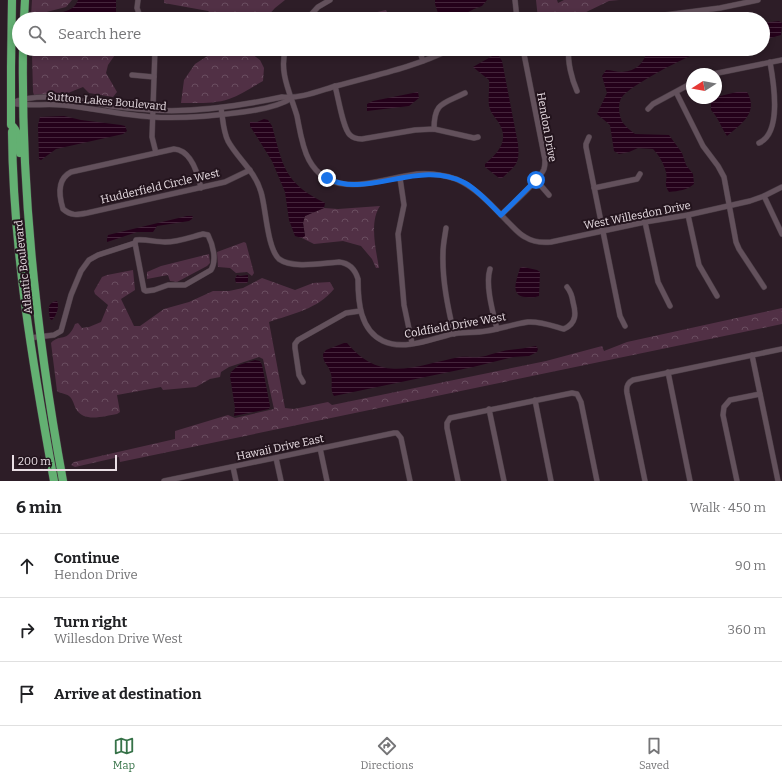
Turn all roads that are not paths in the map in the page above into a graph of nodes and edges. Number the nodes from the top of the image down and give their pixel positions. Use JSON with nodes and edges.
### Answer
{"nodes":[{"id":1,"x":12,"y":0,"type":"edge"},
{"id":2,"x":25,"y":0,"type":"edge"},
{"id":3,"x":138,"y":0,"type":"edge"},
{"id":4,"x":330,"y":0,"type":"edge"},
{"id":5,"x":515,"y":0,"type":"edge"},
{"id":6,"x":758,"y":0,"type":"edge"},
{"id":7,"x":24,"y":12,"type":"edge"},
{"id":8,"x":138,"y":12,"type":"edge"},
{"id":9,"x":313,"y":12,"type":"edge"},
{"id":10,"x":515,"y":12,"type":"edge"},
{"id":11,"x":689,"y":12,"type":"edge"},
{"id":12,"x":23,"y":56,"type":"edge"},
{"id":13,"x":155,"y":56,"type":"edge"},
{"id":14,"x":284,"y":56,"type":"edge"},
{"id":15,"x":421,"y":56,"type":"edge"},
{"id":16,"x":436,"y":56,"type":"edge"},
{"id":17,"x":524,"y":56,"type":"edge"},
{"id":18,"x":568,"y":56,"type":"edge"},
{"id":19,"x":782,"y":60,"type":"edge"},
{"id":20,"x":423,"y":62,"type":"junction"},
{"id":21,"x":770,"y":62,"type":"junction"},
{"id":22,"x":722,"y":72,"type":"edge"},
{"id":23,"x":132,"y":75,"type":"dead end"},
{"id":24,"x":154,"y":77,"type":"junction"},
{"id":25,"x":335,"y":86,"type":"junction"},
{"id":26,"x":686,"y":86,"type":"edge"},
{"id":27,"x":577,"y":90,"type":"dead end"},
{"id":28,"x":676,"y":92,"type":"junction"},
{"id":29,"x":465,"y":93,"type":"dead end"},
{"id":30,"x":292,"y":98,"type":"junction"},
{"id":31,"x":23,"y":102,"type":"junction"},
{"id":32,"x":11,"y":103,"type":"junction"},
{"id":33,"x":93,"y":103,"type":"junction"},
{"id":34,"x":221,"y":108,"type":"junction"},
{"id":35,"x":92,"y":109,"type":"junction"},
{"id":36,"x":648,"y":109,"type":"dead end"},
{"id":37,"x":153,"y":110,"type":"junction"},
{"id":38,"x":222,"y":115,"type":"junction"},
{"id":39,"x":153,"y":117,"type":"junction"},
{"id":40,"x":11,"y":129,"type":"junction"},
{"id":41,"x":434,"y":129,"type":"junction"},
{"id":42,"x":478,"y":137,"type":"dead end"},
{"id":43,"x":589,"y":137,"type":"dead end"},
{"id":44,"x":759,"y":143,"type":"dead end"},
{"id":45,"x":156,"y":153,"type":"junction"},
{"id":46,"x":13,"y":160,"type":"junction"},
{"id":47,"x":25,"y":166,"type":"junction"},
{"id":48,"x":250,"y":170,"type":"junction"},
{"id":49,"x":640,"y":174,"type":"dead end"},
{"id":50,"x":400,"y":178,"type":"junction"},
{"id":51,"x":536,"y":180,"type":"junction"},
{"id":52,"x":782,"y":187,"type":"edge"},
{"id":53,"x":201,"y":188,"type":"junction"},
{"id":54,"x":594,"y":188,"type":"junction"},
{"id":55,"x":27,"y":191,"type":"junction"},
{"id":56,"x":15,"y":194,"type":"junction"},
{"id":57,"x":549,"y":194,"type":"dead end"},
{"id":58,"x":764,"y":196,"type":"junction"},
{"id":59,"x":730,"y":206,"type":"junction"},
{"id":60,"x":501,"y":215,"type":"junction"},
{"id":61,"x":688,"y":215,"type":"junction"},
{"id":62,"x":645,"y":222,"type":"junction"},
{"id":63,"x":446,"y":228,"type":"dead end"},
{"id":64,"x":602,"y":232,"type":"junction"},
{"id":65,"x":782,"y":234,"type":"edge"},
{"id":66,"x":135,"y":243,"type":"junction"},
{"id":67,"x":31,"y":249,"type":"junction"},
{"id":68,"x":490,"y":269,"type":"dead end"},
{"id":69,"x":764,"y":287,"type":"dead end"},
{"id":70,"x":566,"y":288,"type":"dead end"},
{"id":71,"x":717,"y":296,"type":"dead end"},
{"id":72,"x":670,"y":306,"type":"dead end"},
{"id":73,"x":360,"y":312,"type":"junction"},
{"id":74,"x":625,"y":326,"type":"dead end"},
{"id":75,"x":498,"y":329,"type":"junction"},
{"id":76,"x":454,"y":334,"type":"junction"},
{"id":77,"x":42,"y":336,"type":"junction"},
{"id":78,"x":29,"y":338,"type":"junction"},
{"id":79,"x":412,"y":343,"type":"junction"},
{"id":80,"x":782,"y":349,"type":"edge"},
{"id":81,"x":752,"y":355,"type":"junction"},
{"id":82,"x":668,"y":372,"type":"junction"},
{"id":83,"x":303,"y":382,"type":"dead end"},
{"id":84,"x":760,"y":394,"type":"junction"},
{"id":85,"x":534,"y":400,"type":"junction"},
{"id":86,"x":490,"y":409,"type":"junction"},
{"id":87,"x":320,"y":448,"type":"junction"},
{"id":88,"x":276,"y":458,"type":"junction"},
{"id":89,"x":233,"y":467,"type":"junction"},
{"id":90,"x":184,"y":479,"type":"edge"},
{"id":91,"x":54,"y":481,"type":"edge"},
{"id":92,"x":63,"y":481,"type":"edge"},
{"id":93,"x":164,"y":481,"type":"edge"},
{"id":94,"x":236,"y":481,"type":"edge"},
{"id":95,"x":281,"y":481,"type":"edge"},
{"id":96,"x":327,"y":481,"type":"edge"},
{"id":97,"x":410,"y":481,"type":"edge"},
{"id":98,"x":458,"y":481,"type":"edge"},
{"id":99,"x":504,"y":481,"type":"edge"},
{"id":100,"x":551,"y":481,"type":"edge"},
{"id":101,"x":597,"y":481,"type":"edge"},
{"id":102,"x":644,"y":481,"type":"edge"},
{"id":103,"x":690,"y":481,"type":"edge"},
{"id":104,"x":737,"y":481,"type":"edge"},
{"id":105,"x":778,"y":481,"type":"edge"}],
"edges":[{"from":1,"to":32,"type":"highway","name":"Atlantic Boulevard"},
{"from":2,"to":7,"type":"highway"},
{"from":3,"to":8,"type":"street"},
{"from":4,"to":9,"type":"street"},
{"from":5,"to":10,"type":"street"},
{"from":6,"to":11,"type":"street"},
{"from":12,"to":31,"type":"highway","name":"Atlantic Boulevard"},
{"from":13,"to":24,"type":"street"},
{"from":14,"to":30,"type":"street","name":"West Willesdon Drive"},
{"from":15,"to":20,"type":"street"},
{"from":16,"to":20,"type":"street","name":"Sutton Lakes Boulevard"},
{"from":17,"to":51,"type":"street","name":"Hendon Drive"},
{"from":18,"to":27,"type":"street"},
{"from":19,"to":21,"type":"street"},
{"from":20,"to":25,"type":"street","name":"Sutton Lakes Boulevard"},
{"from":21,"to":22,"type":"street"},
{"from":21,"to":44,"type":"street"},
{"from":23,"to":24,"type":"street"},
{"from":24,"to":37,"type":"street"},
{"from":25,"to":30,"type":"street","name":"Sutton Lakes Boulevard"},
{"from":25,"to":41,"type":"street"},
{"from":26,"to":28,"type":"street"},
{"from":28,"to":36,"type":"street"},
{"from":28,"to":59,"type":"street"},
{"from":29,"to":41,"type":"street"},
{"from":30,"to":34,"type":"street","name":"Sutton Lakes Boulevard"},
{"from":30,"to":38,"type":"street","name":"Sutton Lakes Boulevard"},
{"from":30,"to":50,"type":"street","name":"West Willesdon Drive"},
{"from":31,"to":32,"type":"street","name":"Sutton Lakes Boulevard"},
{"from":31,"to":33,"type":"street","name":"Sutton Lakes Boulevard"},
{"from":31,"to":35,"type":"street","name":"Sutton Lakes Boulevard"},
{"from":31,"to":47,"type":"highway","name":"Atlantic Boulevard"},
{"from":32,"to":40,"type":"highway","name":"Atlantic Boulevard"},
{"from":33,"to":35,"type":"street"},
{"from":33,"to":37,"type":"street","name":"Sutton Lakes Boulevard"},
{"from":34,"to":37,"type":"street","name":"Sutton Lakes Boulevard"},
{"from":34,"to":38,"type":"street","name":"Coldfield Drive West"},
{"from":35,"to":39,"type":"street","name":"Sutton Lakes Boulevard"},
{"from":37,"to":39,"type":"street"},
{"from":38,"to":39,"type":"street","name":"Sutton Lakes Boulevard"},
{"from":38,"to":48,"type":"street","name":"Coldfield Drive West"},
{"from":39,"to":45,"type":"street"},
{"from":40,"to":46,"type":"highway","name":"Atlantic Boulevard"},
{"from":40,"to":47,"type":"highway"},
{"from":41,"to":42,"type":"street"},
{"from":43,"to":54,"type":"street"},
{"from":45,"to":53,"type":"street"},
{"from":45,"to":53,"type":"street","name":"Hudderfield Circle West"},
{"from":46,"to":55,"type":"highway"},
{"from":46,"to":56,"type":"highway","name":"Atlantic Boulevard"},
{"from":47,"to":55,"type":"highway","name":"Atlantic Boulevard"},
{"from":48,"to":53,"type":"street","name":"Hudderfield Circle West"},
{"from":48,"to":73,"type":"street","name":"Coldfield Drive West"},
{"from":49,"to":54,"type":"street"},
{"from":50,"to":60,"type":"street","name":"West Willesdon Drive"},
{"from":50,"to":79,"type":"street"},
{"from":51,"to":57,"type":"street"},
{"from":51,"to":60,"type":"street","name":"Hendon Drive"},
{"from":52,"to":58,"type":"street","name":"West Willesdon Drive"},
{"from":54,"to":64,"type":"street"},
{"from":55,"to":67,"type":"highway","name":"Atlantic Boulevard"},
{"from":56,"to":67,"type":"highway"},
{"from":56,"to":78,"type":"highway","name":"Atlantic Boulevard"},
{"from":58,"to":59,"type":"street","name":"West Willesdon Drive"},
{"from":58,"to":65,"type":"street"},
{"from":59,"to":61,"type":"street","name":"West Willesdon Drive"},
{"from":59,"to":69,"type":"street"},
{"from":60,"to":64,"type":"street","name":"West Willesdon Drive"},
{"from":61,"to":62,"type":"street","name":"West Willesdon Drive"},
{"from":61,"to":71,"type":"street"},
{"from":62,"to":64,"type":"street","name":"West Willesdon Drive"},
{"from":62,"to":72,"type":"street"},
{"from":63,"to":76,"type":"street"},
{"from":64,"to":74,"type":"street"},
{"from":66,"to":66,"type":"street"},
{"from":66,"to":77,"type":"street"},
{"from":67,"to":77,"type":"highway","name":"Atlantic Boulevard"},
{"from":68,"to":75,"type":"street"},
{"from":70,"to":75,"type":"street","name":"Coldfield Drive West"},
{"from":73,"to":79,"type":"street","name":"Coldfield Drive West"},
{"from":73,"to":83,"type":"street"},
{"from":75,"to":76,"type":"street","name":"Coldfield Drive West"},
{"from":76,"to":79,"type":"street","name":"Coldfield Drive West"},
{"from":77,"to":78,"type":"street"},
{"from":77,"to":92,"type":"highway","name":"Atlantic Boulevard"},
{"from":78,"to":91,"type":"highway","name":"Atlantic Boulevard"},
{"from":80,"to":81,"type":"street"},
{"from":81,"to":82,"type":"street"},
{"from":81,"to":84,"type":"street"},
{"from":82,"to":102,"type":"street"},
{"from":82,"to":103,"type":"street"},
{"from":84,"to":104,"type":"street"},
{"from":84,"to":105,"type":"street"},
{"from":85,"to":86,"type":"street"},
{"from":85,"to":100,"type":"street"},
{"from":85,"to":101,"type":"street"},
{"from":86,"to":98,"type":"street"},
{"from":86,"to":99,"type":"street"},
{"from":87,"to":88,"type":"street","name":"Hawaii Drive East"},
{"from":87,"to":96,"type":"street"},
{"from":87,"to":97,"type":"street","name":"Hawaii Drive East"},
{"from":88,"to":89,"type":"street","name":"Hawaii Drive East"},
{"from":88,"to":95,"type":"street"},
{"from":89,"to":90,"type":"street","name":"Hawaii Drive East"},
{"from":89,"to":94,"type":"street"},
{"from":90,"to":93,"type":"street","name":"Hawaii Drive East"}]}
